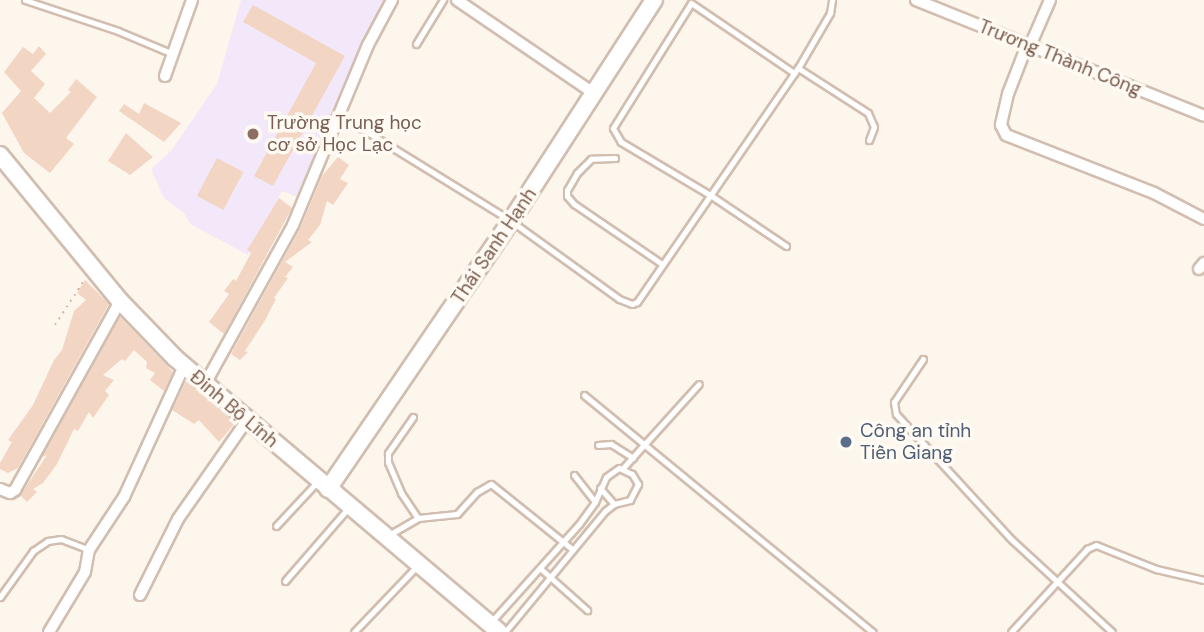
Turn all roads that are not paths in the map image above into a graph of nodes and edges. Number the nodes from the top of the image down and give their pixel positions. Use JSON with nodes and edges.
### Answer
{"nodes":[{"id":1,"x":25,"y":0,"type":"edge"},
{"id":2,"x":192,"y":0,"type":"edge"},
{"id":3,"x":392,"y":0,"type":"edge"},
{"id":4,"x":443,"y":0,"type":"edge"},
{"id":5,"x":457,"y":0,"type":"edge"},
{"id":6,"x":654,"y":0,"type":"edge"},
{"id":7,"x":832,"y":0,"type":"edge"},
{"id":8,"x":916,"y":0,"type":"edge"},
{"id":9,"x":1050,"y":0,"type":"edge"},
{"id":10,"x":692,"y":1,"type":"edge"},
{"id":11,"x":416,"y":44,"type":"dead end"},
{"id":12,"x":1029,"y":46,"type":"junction"},
{"id":13,"x":173,"y":54,"type":"junction"},
{"id":14,"x":796,"y":71,"type":"junction"},
{"id":15,"x":166,"y":76,"type":"dead end"},
{"id":16,"x":595,"y":94,"type":"junction"},
{"id":17,"x":338,"y":114,"type":"junction"},
{"id":18,"x":1204,"y":116,"type":"edge"},
{"id":19,"x":869,"y":140,"type":"dead end"},
{"id":20,"x":0,"y":155,"type":"edge"},
{"id":21,"x":615,"y":158,"type":"dead end"},
{"id":22,"x":710,"y":195,"type":"junction"},
{"id":23,"x":1204,"y":219,"type":"edge"},
{"id":24,"x":511,"y":222,"type":"junction"},
{"id":25,"x":786,"y":246,"type":"dead end"},
{"id":26,"x":662,"y":264,"type":"junction"},
{"id":27,"x":120,"y":300,"type":"junction"},
{"id":28,"x":923,"y":359,"type":"dead end"},
{"id":29,"x":184,"y":366,"type":"junction"},
{"id":30,"x":205,"y":384,"type":"junction"},
{"id":31,"x":699,"y":384,"type":"dead end"},
{"id":32,"x":584,"y":395,"type":"dead end"},
{"id":33,"x":413,"y":417,"type":"dead end"},
{"id":34,"x":247,"y":420,"type":"junction"},
{"id":35,"x":646,"y":444,"type":"junction"},
{"id":36,"x":598,"y":445,"type":"dead end"},
{"id":37,"x":633,"y":458,"type":"junction"},
{"id":38,"x":623,"y":468,"type":"junction"},
{"id":39,"x":575,"y":475,"type":"dead end"},
{"id":40,"x":323,"y":485,"type":"junction"},
{"id":41,"x":600,"y":488,"type":"junction"},
{"id":42,"x":0,"y":489,"type":"edge"},
{"id":43,"x":595,"y":502,"type":"junction"},
{"id":44,"x":614,"y":504,"type":"junction"},
{"id":45,"x":349,"y":507,"type":"junction"},
{"id":46,"x":418,"y":518,"type":"junction"},
{"id":47,"x":276,"y":526,"type":"dead end"},
{"id":48,"x":385,"y":537,"type":"junction"},
{"id":49,"x":564,"y":542,"type":"junction"},
{"id":50,"x":89,"y":550,"type":"junction"},
{"id":51,"x":573,"y":550,"type":"junction"},
{"id":52,"x":418,"y":565,"type":"junction"},
{"id":53,"x":541,"y":569,"type":"junction"},
{"id":54,"x":551,"y":577,"type":"junction"},
{"id":55,"x":1058,"y":580,"type":"junction"},
{"id":56,"x":1204,"y":580,"type":"edge"},
{"id":57,"x":285,"y":581,"type":"dead end"},
{"id":58,"x":140,"y":595,"type":"dead end"},
{"id":59,"x":0,"y":597,"type":"edge"},
{"id":60,"x":587,"y":610,"type":"dead end"},
{"id":61,"x":497,"y":630,"type":"edge"},
{"id":62,"x":48,"y":632,"type":"edge"},
{"id":63,"x":354,"y":632,"type":"edge"},
{"id":64,"x":873,"y":632,"type":"edge"},
{"id":65,"x":1010,"y":632,"type":"edge"},
{"id":66,"x":1112,"y":632,"type":"edge"}],
"edges":[{"from":1,"to":13,"type":"lane"},
{"from":2,"to":13,"type":"street"},
{"from":3,"to":17,"type":"street"},
{"from":4,"to":11,"type":"lane"},
{"from":5,"to":16,"type":"street"},
{"from":6,"to":16,"type":"main road","name":"Thái Sanh Hạnh"},
{"from":7,"to":14,"type":"lane"},
{"from":8,"to":12,"type":"street","name":"Trương Thành Công"},
{"from":9,"to":12,"type":"street"},
{"from":10,"to":14,"type":"lane"},
{"from":10,"to":22,"type":"lane"},
{"from":12,"to":18,"type":"street","name":"Trương Thành Công"},
{"from":12,"to":23,"type":"street"},
{"from":13,"to":15,"type":"street"},
{"from":14,"to":19,"type":"lane"},
{"from":14,"to":22,"type":"lane"},
{"from":16,"to":24,"type":"main road","name":"Thái Sanh Hạnh"},
{"from":17,"to":24,"type":"lane"},
{"from":17,"to":30,"type":"street"},
{"from":20,"to":27,"type":"main road","name":"Đinh Bộ Lĩnh"},
{"from":21,"to":26,"type":"lane"},
{"from":22,"to":25,"type":"lane"},
{"from":22,"to":26,"type":"lane"},
{"from":24,"to":26,"type":"lane"},
{"from":24,"to":40,"type":"main road","name":"Thái Sanh Hạnh"},
{"from":27,"to":29,"type":"main road","name":"Đinh Bộ Lĩnh"},
{"from":27,"to":42,"type":"street"},
{"from":28,"to":55,"type":"lane"},
{"from":29,"to":30,"type":"main road","name":"Đinh Bộ Lĩnh"},
{"from":29,"to":50,"type":"street"},
{"from":30,"to":34,"type":"main road","name":"Đinh Bộ Lĩnh"},
{"from":31,"to":35,"type":"lane"},
{"from":32,"to":35,"type":"lane"},
{"from":33,"to":46,"type":"lane"},
{"from":34,"to":40,"type":"main road","name":"Đinh Bộ Lĩnh"},
{"from":34,"to":58,"type":"street"},
{"from":35,"to":37,"type":"lane"},
{"from":35,"to":64,"type":"lane"},
{"from":36,"to":37,"type":"lane"},
{"from":37,"to":38,"type":"lane"},
{"from":38,"to":41,"type":"lane"},
{"from":38,"to":44,"type":"lane"},
{"from":39,"to":43,"type":"lane"},
{"from":40,"to":45,"type":"main road","name":"Đinh Bộ Lĩnh"},
{"from":40,"to":47,"type":"lane"},
{"from":41,"to":43,"type":"lane"},
{"from":41,"to":44,"type":"lane"},
{"from":43,"to":49,"type":"lane"},
{"from":44,"to":51,"type":"lane"},
{"from":45,"to":48,"type":"main road","name":"Đinh Bộ Lĩnh"},
{"from":45,"to":57,"type":"lane"},
{"from":46,"to":48,"type":"lane"},
{"from":46,"to":49,"type":"lane"},
{"from":48,"to":52,"type":"main road","name":"Đinh Bộ Lĩnh"},
{"from":49,"to":51,"type":"lane"},
{"from":49,"to":53,"type":"lane"},
{"from":50,"to":59,"type":"lane"},
{"from":50,"to":62,"type":"street"},
{"from":51,"to":54,"type":"lane"},
{"from":52,"to":61,"type":"main road","name":"Đinh Bộ Lĩnh"},
{"from":52,"to":63,"type":"lane"},
{"from":53,"to":54,"type":"lane"},
{"from":53,"to":61,"type":"lane"},
{"from":54,"to":60,"type":"lane"},
{"from":54,"to":61,"type":"lane"},
{"from":55,"to":56,"type":"lane"},
{"from":55,"to":65,"type":"lane"},
{"from":55,"to":66,"type":"lane"}]}
